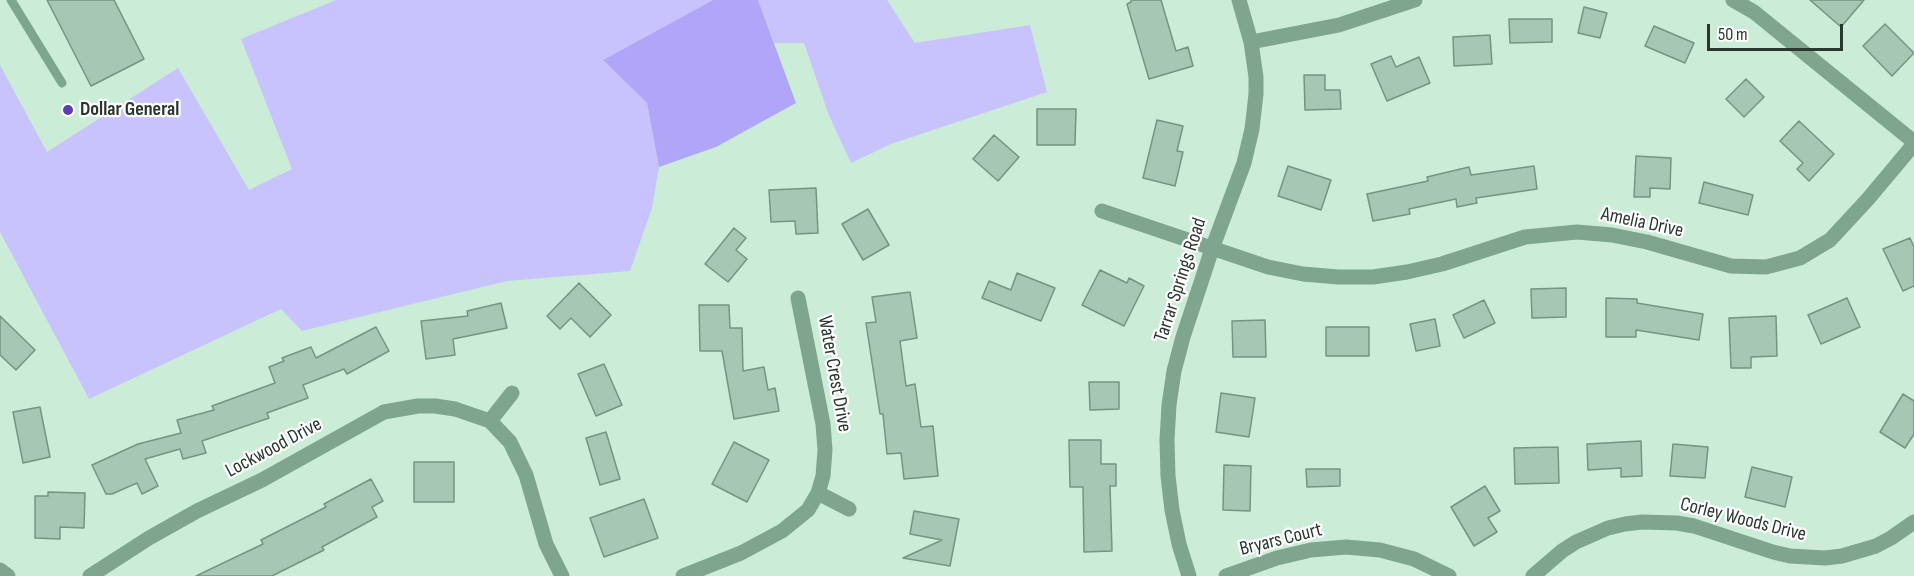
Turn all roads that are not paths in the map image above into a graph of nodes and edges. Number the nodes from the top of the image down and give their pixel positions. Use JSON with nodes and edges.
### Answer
{"nodes":[{"id":1,"x":11,"y":0,"type":"edge"},
{"id":2,"x":1239,"y":0,"type":"edge"},
{"id":3,"x":1415,"y":0,"type":"edge"},
{"id":4,"x":1738,"y":1,"type":"edge"},
{"id":5,"x":1251,"y":42,"type":"junction"},
{"id":6,"x":62,"y":82,"type":"dead end"},
{"id":7,"x":1914,"y":143,"type":"edge"},
{"id":8,"x":1102,"y":211,"type":"dead end"},
{"id":9,"x":1212,"y":249,"type":"junction"},
{"id":10,"x":798,"y":298,"type":"dead end"},
{"id":11,"x":512,"y":393,"type":"dead end"},
{"id":12,"x":490,"y":421,"type":"junction"},
{"id":13,"x":818,"y":493,"type":"junction"},
{"id":14,"x":849,"y":509,"type":"dead end"},
{"id":15,"x":1914,"y":522,"type":"edge"},
{"id":16,"x":0,"y":570,"type":"edge"},
{"id":17,"x":8,"y":576,"type":"edge"},
{"id":18,"x":90,"y":576,"type":"edge"},
{"id":19,"x":562,"y":576,"type":"edge"},
{"id":20,"x":683,"y":576,"type":"edge"},
{"id":21,"x":1189,"y":576,"type":"edge"},
{"id":22,"x":1226,"y":576,"type":"edge"},
{"id":23,"x":1449,"y":576,"type":"edge"},
{"id":24,"x":1533,"y":576,"type":"edge"}],
"edges":[{"from":1,"to":6,"type":"lane"},
{"from":2,"to":5,"type":"street","name":"Tarrar Springs Road"},
{"from":3,"to":5,"type":"street"},
{"from":4,"to":7,"type":"street"},
{"from":5,"to":9,"type":"street","name":"Tarrar Springs Road"},
{"from":7,"to":9,"type":"street","name":"Amelia Drive"},
{"from":8,"to":9,"type":"street","name":"Amelia Drive"},
{"from":9,"to":21,"type":"street","name":"Tarrar Springs Road"},
{"from":10,"to":13,"type":"street","name":"Water Crest Drive"},
{"from":11,"to":12,"type":"street"},
{"from":12,"to":18,"type":"street","name":"Lockwood Drive"},
{"from":12,"to":19,"type":"street","name":"Lockwood Drive"},
{"from":13,"to":14,"type":"street"},
{"from":13,"to":20,"type":"street","name":"Water Crest Drive"},
{"from":15,"to":24,"type":"street","name":"Corley Woods Drive"},
{"from":16,"to":17,"type":"street"},
{"from":22,"to":23,"type":"street","name":"Bryars Court"}]}
